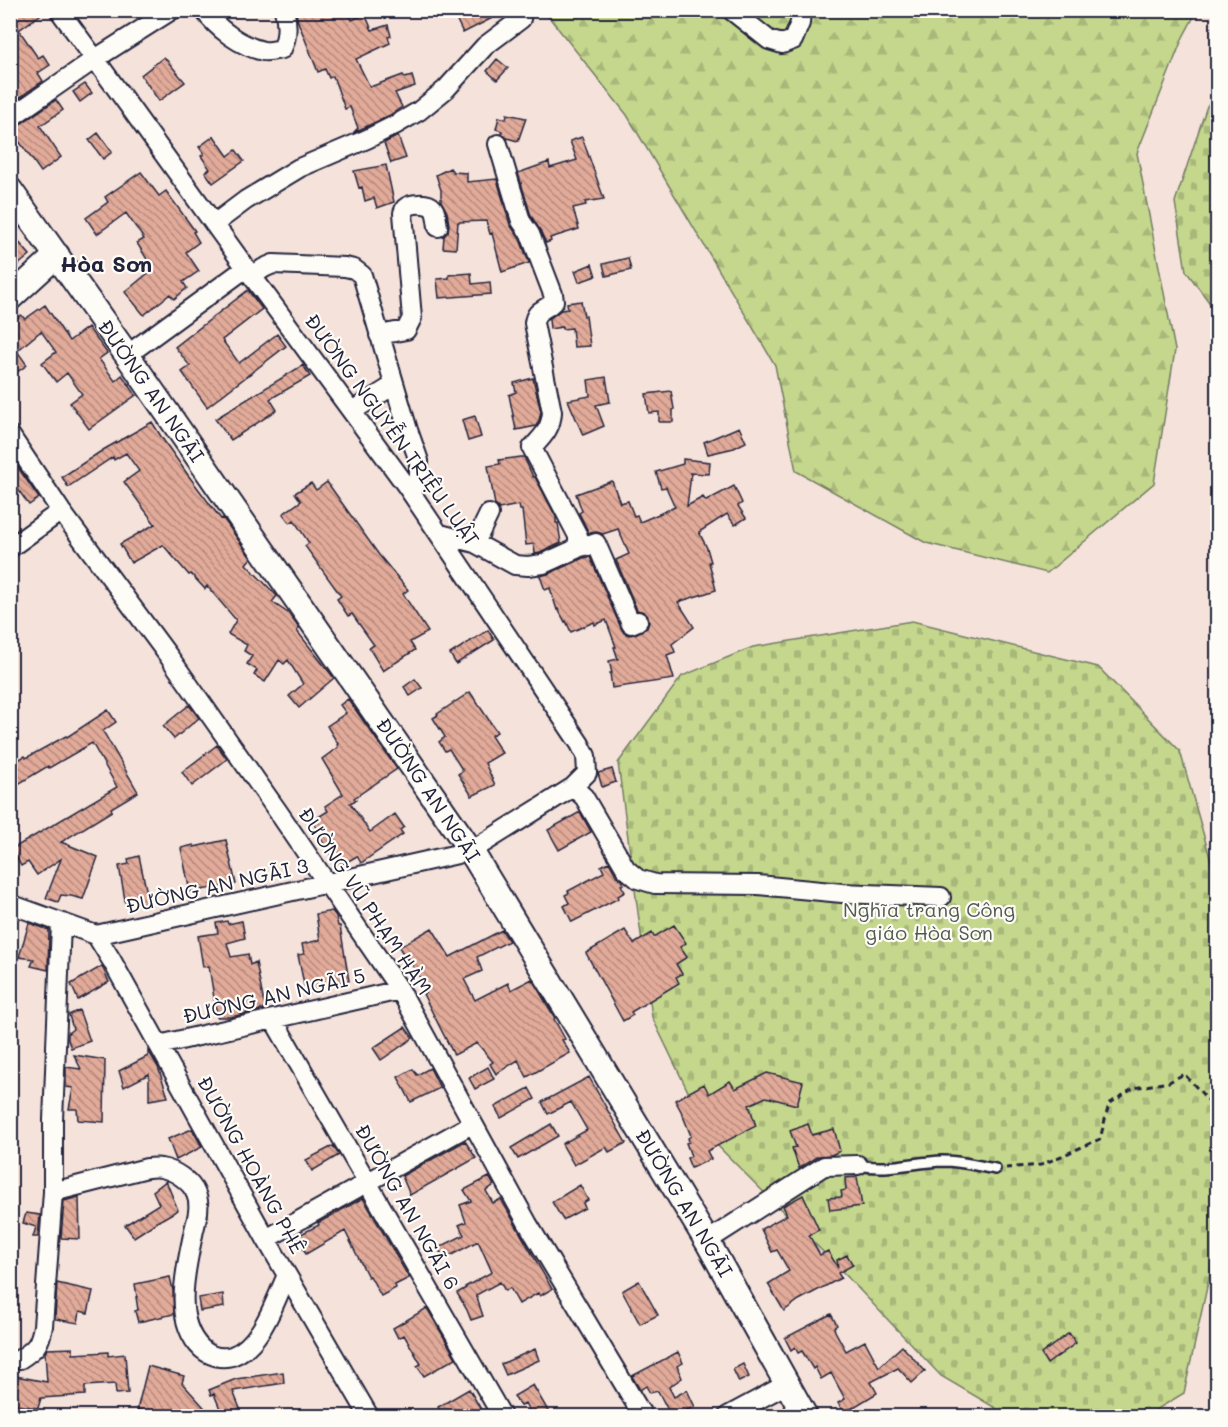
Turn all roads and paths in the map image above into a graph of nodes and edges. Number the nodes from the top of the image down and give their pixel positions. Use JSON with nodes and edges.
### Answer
{"nodes":[{"id":1,"x":58,"y":10,"type":"edge"},
{"id":2,"x":172,"y":10,"type":"edge"},
{"id":3,"x":284,"y":10,"type":"edge"},
{"id":4,"x":730,"y":10,"type":"edge"},
{"id":5,"x":801,"y":10,"type":"edge"},
{"id":6,"x":205,"y":12,"type":"edge"},
{"id":7,"x":521,"y":19,"type":"dead end"},
{"id":8,"x":96,"y":59,"type":"junction"},
{"id":9,"x":10,"y":118,"type":"edge"},
{"id":10,"x":498,"y":144,"type":"dead end"},
{"id":11,"x":10,"y":190,"type":"edge"},
{"id":12,"x":214,"y":224,"type":"junction"},
{"id":13,"x":438,"y":227,"type":"dead end"},
{"id":14,"x":57,"y":255,"type":"junction"},
{"id":15,"x":249,"y":272,"type":"junction"},
{"id":16,"x":10,"y":298,"type":"edge"},
{"id":17,"x":379,"y":335,"type":"junction"},
{"id":18,"x":127,"y":355,"type":"junction"},
{"id":19,"x":394,"y":385,"type":"junction"},
{"id":20,"x":352,"y":411,"type":"junction"},
{"id":21,"x":10,"y":435,"type":"edge"},
{"id":22,"x":411,"y":492,"type":"junction"},
{"id":23,"x":61,"y":511,"type":"junction"},
{"id":24,"x":489,"y":514,"type":"dead end"},
{"id":25,"x":440,"y":534,"type":"junction"},
{"id":26,"x":578,"y":541,"type":"junction"},
{"id":27,"x":475,"y":543,"type":"junction"},
{"id":28,"x":10,"y":548,"type":"edge"},
{"id":29,"x":638,"y":621,"type":"dead end"},
{"id":30,"x":573,"y":787,"type":"junction"},
{"id":31,"x":471,"y":851,"type":"junction"},
{"id":32,"x":328,"y":884,"type":"junction"},
{"id":33,"x":941,"y":897,"type":"dead end"},
{"id":34,"x":10,"y":904,"type":"edge"},
{"id":35,"x":61,"y":924,"type":"junction"},
{"id":36,"x":96,"y":935,"type":"junction"},
{"id":37,"x":400,"y":990,"type":"junction"},
{"id":38,"x":273,"y":1019,"type":"junction"},
{"id":39,"x":159,"y":1045,"type":"junction"},
{"id":40,"x":1218,"y":1105,"type":"edge"},
{"id":41,"x":472,"y":1124,"type":"junction"},
{"id":42,"x":858,"y":1165,"type":"joint"},
{"id":43,"x":995,"y":1169,"type":"joint"},
{"id":44,"x":367,"y":1182,"type":"junction"},
{"id":45,"x":53,"y":1192,"type":"junction"},
{"id":46,"x":266,"y":1239,"type":"junction"},
{"id":47,"x":707,"y":1241,"type":"junction"},
{"id":48,"x":287,"y":1275,"type":"junction"},
{"id":49,"x":20,"y":1359,"type":"dead end"},
{"id":50,"x":787,"y":1384,"type":"junction"},
{"id":51,"x":369,"y":1416,"type":"edge"},
{"id":52,"x":502,"y":1416,"type":"edge"},
{"id":53,"x":643,"y":1416,"type":"edge"},
{"id":54,"x":728,"y":1416,"type":"edge"},
{"id":55,"x":805,"y":1416,"type":"edge"}],
"edges":[{"from":1,"to":8,"type":"street","name":"ĐƯỜNG NGUYỄN TRIỆU LUẬT"},
{"from":2,"to":8,"type":"street"},
{"from":3,"to":6,"type":"street"},
{"from":4,"to":5,"type":"street"},
{"from":7,"to":12,"type":"street"},
{"from":8,"to":9,"type":"street"},
{"from":8,"to":12,"type":"street","name":"ĐƯỜNG NGUYỄN TRIỆU LUẬT"},
{"from":10,"to":26,"type":"street"},
{"from":11,"to":14,"type":"main road","name":"ĐƯỜNG AN NGÃI"},
{"from":12,"to":15,"type":"street","name":"ĐƯỜNG NGUYỄN TRIỆU LUẬT"},
{"from":13,"to":17,"type":"street"},
{"from":14,"to":16,"type":"main road"},
{"from":14,"to":18,"type":"main road","name":"ĐƯỜNG AN NGÃI"},
{"from":15,"to":17,"type":"street"},
{"from":15,"to":18,"type":"street"},
{"from":15,"to":20,"type":"street","name":"ĐƯỜNG NGUYỄN TRIỆU LUẬT"},
{"from":17,"to":19,"type":"street"},
{"from":18,"to":31,"type":"main road","name":"ĐƯỜNG AN NGÃI"},
{"from":19,"to":20,"type":"street"},
{"from":19,"to":22,"type":"street"},
{"from":20,"to":22,"type":"street","name":"ĐƯỜNG NGUYỄN TRIỆU LUẬT"},
{"from":21,"to":23,"type":"street","name":"ĐƯỜNG VŨ PHẠM HÀM"},
{"from":22,"to":25,"type":"street","name":"ĐƯỜNG NGUYỄN TRIỆU LUẬT"},
{"from":23,"to":28,"type":"street"},
{"from":23,"to":32,"type":"street","name":"ĐƯỜNG VŨ PHẠM HÀM"},
{"from":24,"to":27,"type":"street"},
{"from":25,"to":27,"type":"street"},
{"from":25,"to":30,"type":"street","name":"ĐƯỜNG NGUYỄN TRIỆU LUẬT"},
{"from":26,"to":27,"type":"street"},
{"from":26,"to":29,"type":"street"},
{"from":30,"to":31,"type":"street","name":"ĐƯỜNG NGUYỄN TRIỆU LUẬT"},
{"from":30,"to":33,"type":"street"},
{"from":31,"to":32,"type":"street","name":"ĐƯỜNG AN NGÃI 3"},
{"from":31,"to":47,"type":"main road","name":"ĐƯỜNG AN NGÃI"},
{"from":32,"to":36,"type":"street","name":"ĐƯỜNG AN NGÃI 3"},
{"from":32,"to":37,"type":"street","name":"ĐƯỜNG VŨ PHẠM HÀM"},
{"from":34,"to":35,"type":"street","name":"ĐƯỜNG AN NGÃI 3"},
{"from":35,"to":36,"type":"street","name":"ĐƯỜNG AN NGÃI 3"},
{"from":35,"to":45,"type":"street"},
{"from":36,"to":39,"type":"street","name":"ĐƯỜNG HOÀNG PHÊ"},
{"from":37,"to":38,"type":"street","name":"ĐƯỜNG AN NGÃI 5"},
{"from":37,"to":41,"type":"street","name":"ĐƯỜNG VŨ PHẠM HÀM"},
{"from":38,"to":39,"type":"street","name":"ĐƯỜNG AN NGÃI 5"},
{"from":38,"to":44,"type":"street","name":"ĐƯỜNG AN NGÃI 6"},
{"from":39,"to":46,"type":"street","name":"ĐƯỜNG HOÀNG PHÊ"},
{"from":40,"to":43,"type":"path"},
{"from":41,"to":44,"type":"street"},
{"from":41,"to":53,"type":"street","name":"ĐƯỜNG VŨ PHẠM HÀM"},
{"from":42,"to":43,"type":"lane"},
{"from":42,"to":47,"type":"street"},
{"from":44,"to":46,"type":"street"},
{"from":44,"to":52,"type":"street","name":"ĐƯỜNG AN NGÃI 6"},
{"from":45,"to":48,"type":"street"},
{"from":45,"to":49,"type":"street"},
{"from":46,"to":48,"type":"street","name":"ĐƯỜNG HOÀNG PHÊ"},
{"from":47,"to":50,"type":"main road","name":"ĐƯỜNG AN NGÃI"},
{"from":48,"to":51,"type":"street","name":"ĐƯỜNG HOÀNG PHÊ"},
{"from":50,"to":54,"type":"street"},
{"from":50,"to":55,"type":"main road","name":"ĐƯỜNG AN NGÃI"}]}
